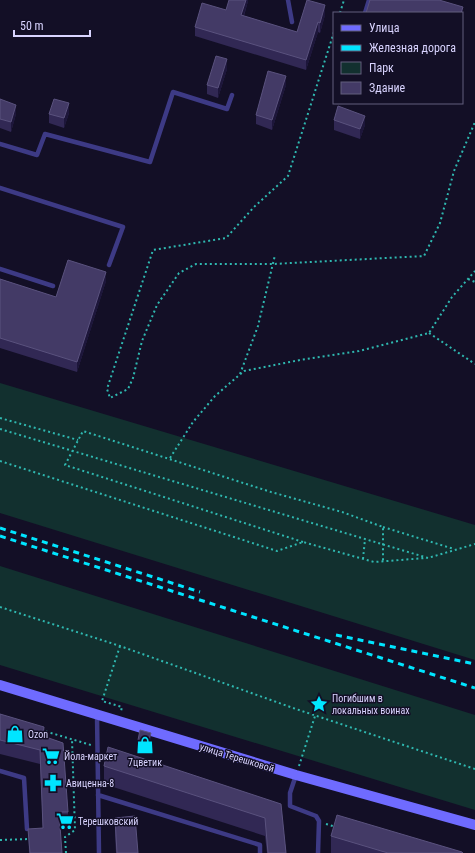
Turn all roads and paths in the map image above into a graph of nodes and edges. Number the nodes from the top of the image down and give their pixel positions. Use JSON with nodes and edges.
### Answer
{"nodes":[{"id":1,"x":288,"y":0,"type":"edge"},
{"id":2,"x":344,"y":0,"type":"edge"},
{"id":3,"x":369,"y":0,"type":"edge"},
{"id":4,"x":340,"y":12,"type":"edge"},
{"id":5,"x":365,"y":12,"type":"edge"},
{"id":6,"x":292,"y":22,"type":"dead end"},
{"id":7,"x":333,"y":35,"type":"edge"},
{"id":8,"x":232,"y":95,"type":"dead end"},
{"id":9,"x":475,"y":122,"type":"edge"},
{"id":10,"x":0,"y":144,"type":"edge"},
{"id":11,"x":0,"y":188,"type":"edge"},
{"id":12,"x":275,"y":255,"type":"dead end"},
{"id":13,"x":273,"y":264,"type":"junction"},
{"id":14,"x":109,"y":265,"type":"dead end"},
{"id":15,"x":0,"y":269,"type":"edge"},
{"id":16,"x":475,"y":271,"type":"edge"},
{"id":17,"x":468,"y":279,"type":"junction"},
{"id":18,"x":475,"y":282,"type":"edge"},
{"id":19,"x":53,"y":286,"type":"dead end"},
{"id":20,"x":428,"y":333,"type":"junction"},
{"id":21,"x":475,"y":364,"type":"edge"},
{"id":22,"x":240,"y":375,"type":"junction"},
{"id":23,"x":0,"y":418,"type":"edge"},
{"id":24,"x":0,"y":429,"type":"edge"},
{"id":25,"x":78,"y":440,"type":"junction"},
{"id":26,"x":72,"y":451,"type":"junction"},
{"id":27,"x":170,"y":458,"type":"junction"},
{"id":28,"x":0,"y":461,"type":"edge"},
{"id":29,"x":383,"y":528,"type":"junction"},
{"id":30,"x":365,"y":539,"type":"junction"},
{"id":31,"x":303,"y":542,"type":"junction"},
{"id":32,"x":383,"y":544,"type":"junction"},
{"id":33,"x":475,"y":544,"type":"edge"},
{"id":34,"x":455,"y":550,"type":"junction"},
{"id":35,"x":428,"y":558,"type":"junction"},
{"id":36,"x":363,"y":559,"type":"junction"},
{"id":37,"x":383,"y":562,"type":"junction"},
{"id":38,"x":0,"y":608,"type":"edge"},
{"id":39,"x":120,"y":646,"type":"junction"},
{"id":40,"x":0,"y":685,"type":"edge"},
{"id":41,"x":97,"y":714,"type":"junction"},
{"id":42,"x":315,"y":716,"type":"junction"},
{"id":43,"x":118,"y":721,"type":"junction"},
{"id":44,"x":36,"y":728,"type":"edge"},
{"id":45,"x":72,"y":739,"type":"junction"},
{"id":46,"x":97,"y":747,"type":"junction"},
{"id":47,"x":475,"y":769,"type":"edge"},
{"id":48,"x":0,"y":771,"type":"edge"},
{"id":49,"x":296,"y":775,"type":"junction"},
{"id":50,"x":98,"y":795,"type":"junction"},
{"id":51,"x":319,"y":821,"type":"junction"},
{"id":52,"x":475,"y":825,"type":"edge"},
{"id":53,"x":341,"y":828,"type":"edge"},
{"id":54,"x":27,"y":829,"type":"edge"},
{"id":55,"x":36,"y":838,"type":"edge"},
{"id":56,"x":0,"y":840,"type":"edge"},
{"id":57,"x":66,"y":853,"type":"edge"},
{"id":58,"x":99,"y":853,"type":"edge"},
{"id":59,"x":260,"y":853,"type":"edge"},
{"id":60,"x":318,"y":853,"type":"edge"}],
"edges":[{"from":1,"to":6,"type":"lane"},
{"from":2,"to":4,"type":"path"},
{"from":3,"to":5,"type":"lane"},
{"from":7,"to":13,"type":"path"},
{"from":8,"to":10,"type":"lane"},
{"from":9,"to":13,"type":"path"},
{"from":11,"to":14,"type":"lane"},
{"from":12,"to":13,"type":"path"},
{"from":13,"to":22,"type":"path"},
{"from":15,"to":19,"type":"lane"},
{"from":16,"to":17,"type":"path"},
{"from":17,"to":18,"type":"path"},
{"from":17,"to":20,"type":"path"},
{"from":20,"to":21,"type":"path"},
{"from":20,"to":22,"type":"path"},
{"from":22,"to":27,"type":"path"},
{"from":23,"to":25,"type":"path"},
{"from":24,"to":26,"type":"path"},
{"from":25,"to":26,"type":"path"},
{"from":25,"to":27,"type":"path"},
{"from":26,"to":30,"type":"path"},
{"from":26,"to":31,"type":"path"},
{"from":27,"to":29,"type":"path"},
{"from":28,"to":31,"type":"path"},
{"from":29,"to":32,"type":"path"},
{"from":29,"to":34,"type":"path"},
{"from":30,"to":32,"type":"path"},
{"from":30,"to":36,"type":"path"},
{"from":31,"to":36,"type":"path"},
{"from":32,"to":35,"type":"path"},
{"from":32,"to":37,"type":"path"},
{"from":33,"to":34,"type":"path"},
{"from":34,"to":35,"type":"path"},
{"from":35,"to":37,"type":"path"},
{"from":36,"to":37,"type":"path"},
{"from":38,"to":39,"type":"path"},
{"from":39,"to":42,"type":"path"},
{"from":39,"to":43,"type":"path"},
{"from":40,"to":41,"type":"main road","name":"улица Терешковой"},
{"from":41,"to":43,"type":"main road","name":"улица Терешковой"},
{"from":41,"to":46,"type":"lane"},
{"from":42,"to":47,"type":"path"},
{"from":42,"to":49,"type":"path"},
{"from":43,"to":49,"type":"main road","name":"улица Терешковой"},
{"from":44,"to":45,"type":"path"},
{"from":45,"to":46,"type":"path"},
{"from":45,"to":57,"type":"path"},
{"from":46,"to":50,"type":"lane"},
{"from":48,"to":54,"type":"lane"},
{"from":49,"to":51,"type":"lane"},
{"from":49,"to":52,"type":"main road","name":"улица Терешковой"},
{"from":50,"to":58,"type":"lane"},
{"from":50,"to":59,"type":"lane"},
{"from":51,"to":53,"type":"path"},
{"from":51,"to":60,"type":"lane"},
{"from":55,"to":56,"type":"path"}]}
